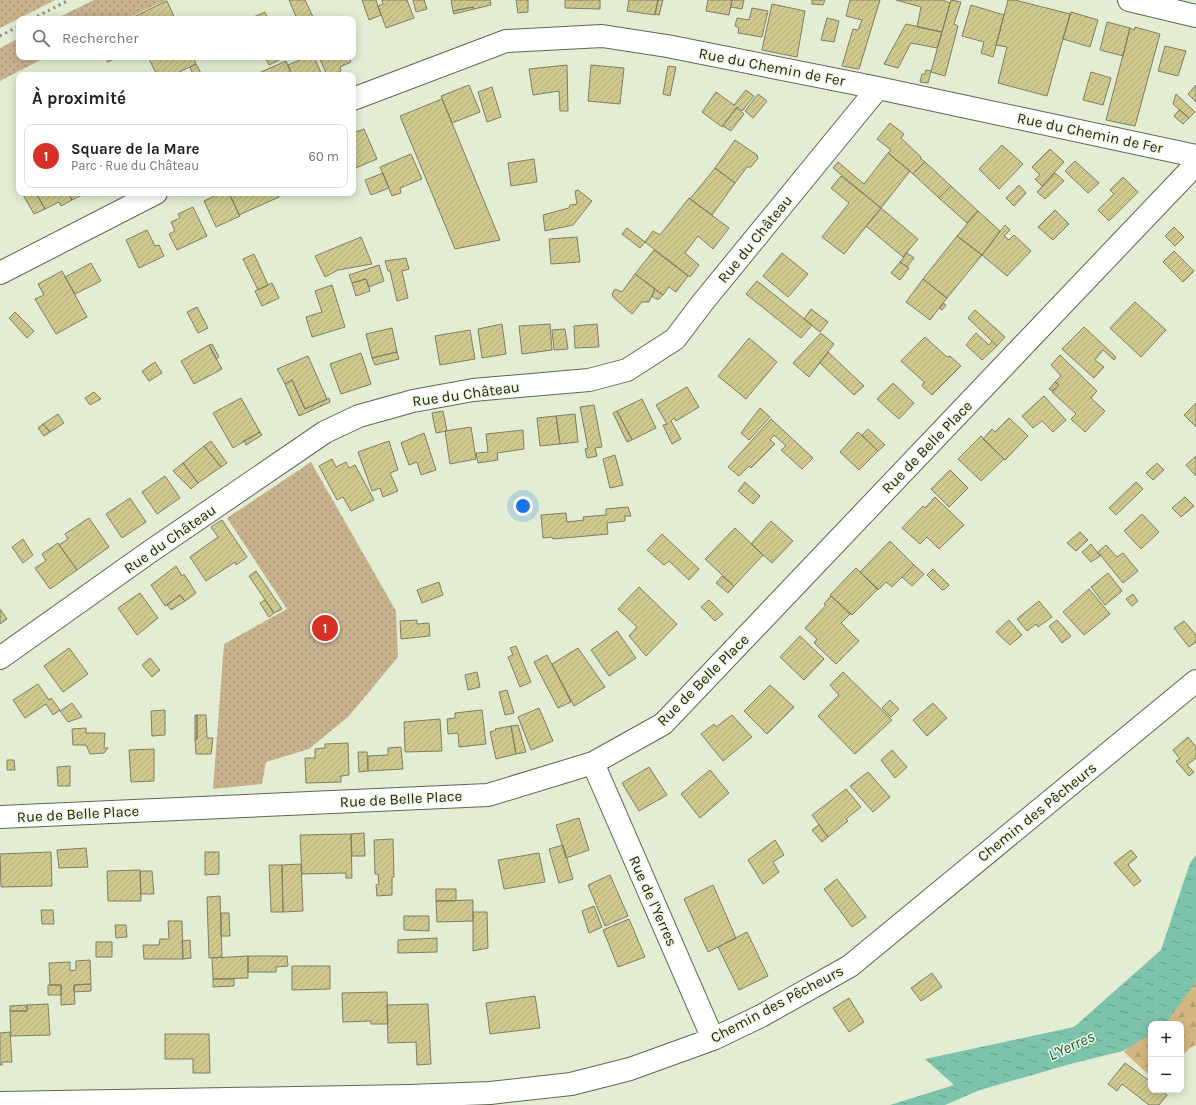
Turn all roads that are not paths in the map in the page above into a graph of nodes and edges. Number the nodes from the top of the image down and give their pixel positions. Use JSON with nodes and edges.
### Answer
{"nodes":[{"id":1,"x":1129,"y":0,"type":"edge"},
{"id":2,"x":1196,"y":16,"type":"edge"},
{"id":3,"x":878,"y":88,"type":"junction"},
{"id":4,"x":356,"y":98,"type":"edge"},
{"id":5,"x":1196,"y":156,"type":"edge"},
{"id":6,"x":1196,"y":164,"type":"edge"},
{"id":7,"x":150,"y":196,"type":"edge"},
{"id":8,"x":0,"y":273,"type":"edge"},
{"id":9,"x":0,"y":658,"type":"edge"},
{"id":10,"x":1196,"y":681,"type":"edge"},
{"id":11,"x":593,"y":764,"type":"junction"},
{"id":12,"x":0,"y":817,"type":"edge"},
{"id":13,"x":713,"y":1039,"type":"junction"},
{"id":14,"x":0,"y":1104,"type":"edge"}],
"edges":[{"from":1,"to":2,"type":"main road"},
{"from":3,"to":4,"type":"main road","name":"Rue du Chemin de Fer"},
{"from":3,"to":5,"type":"main road","name":"Rue du Chemin de Fer"},
{"from":3,"to":9,"type":"main road","name":"Rue du Château"},
{"from":6,"to":11,"type":"main road","name":"Rue de Belle Place"},
{"from":7,"to":8,"type":"main road"},
{"from":10,"to":13,"type":"main road","name":"Chemin des Pêcheurs"},
{"from":11,"to":12,"type":"main road","name":"Rue de Belle Place"},
{"from":11,"to":13,"type":"main road","name":"Rue de l'Yerres"},
{"from":13,"to":14,"type":"main road","name":"Chemin des Pêcheurs"}]}
